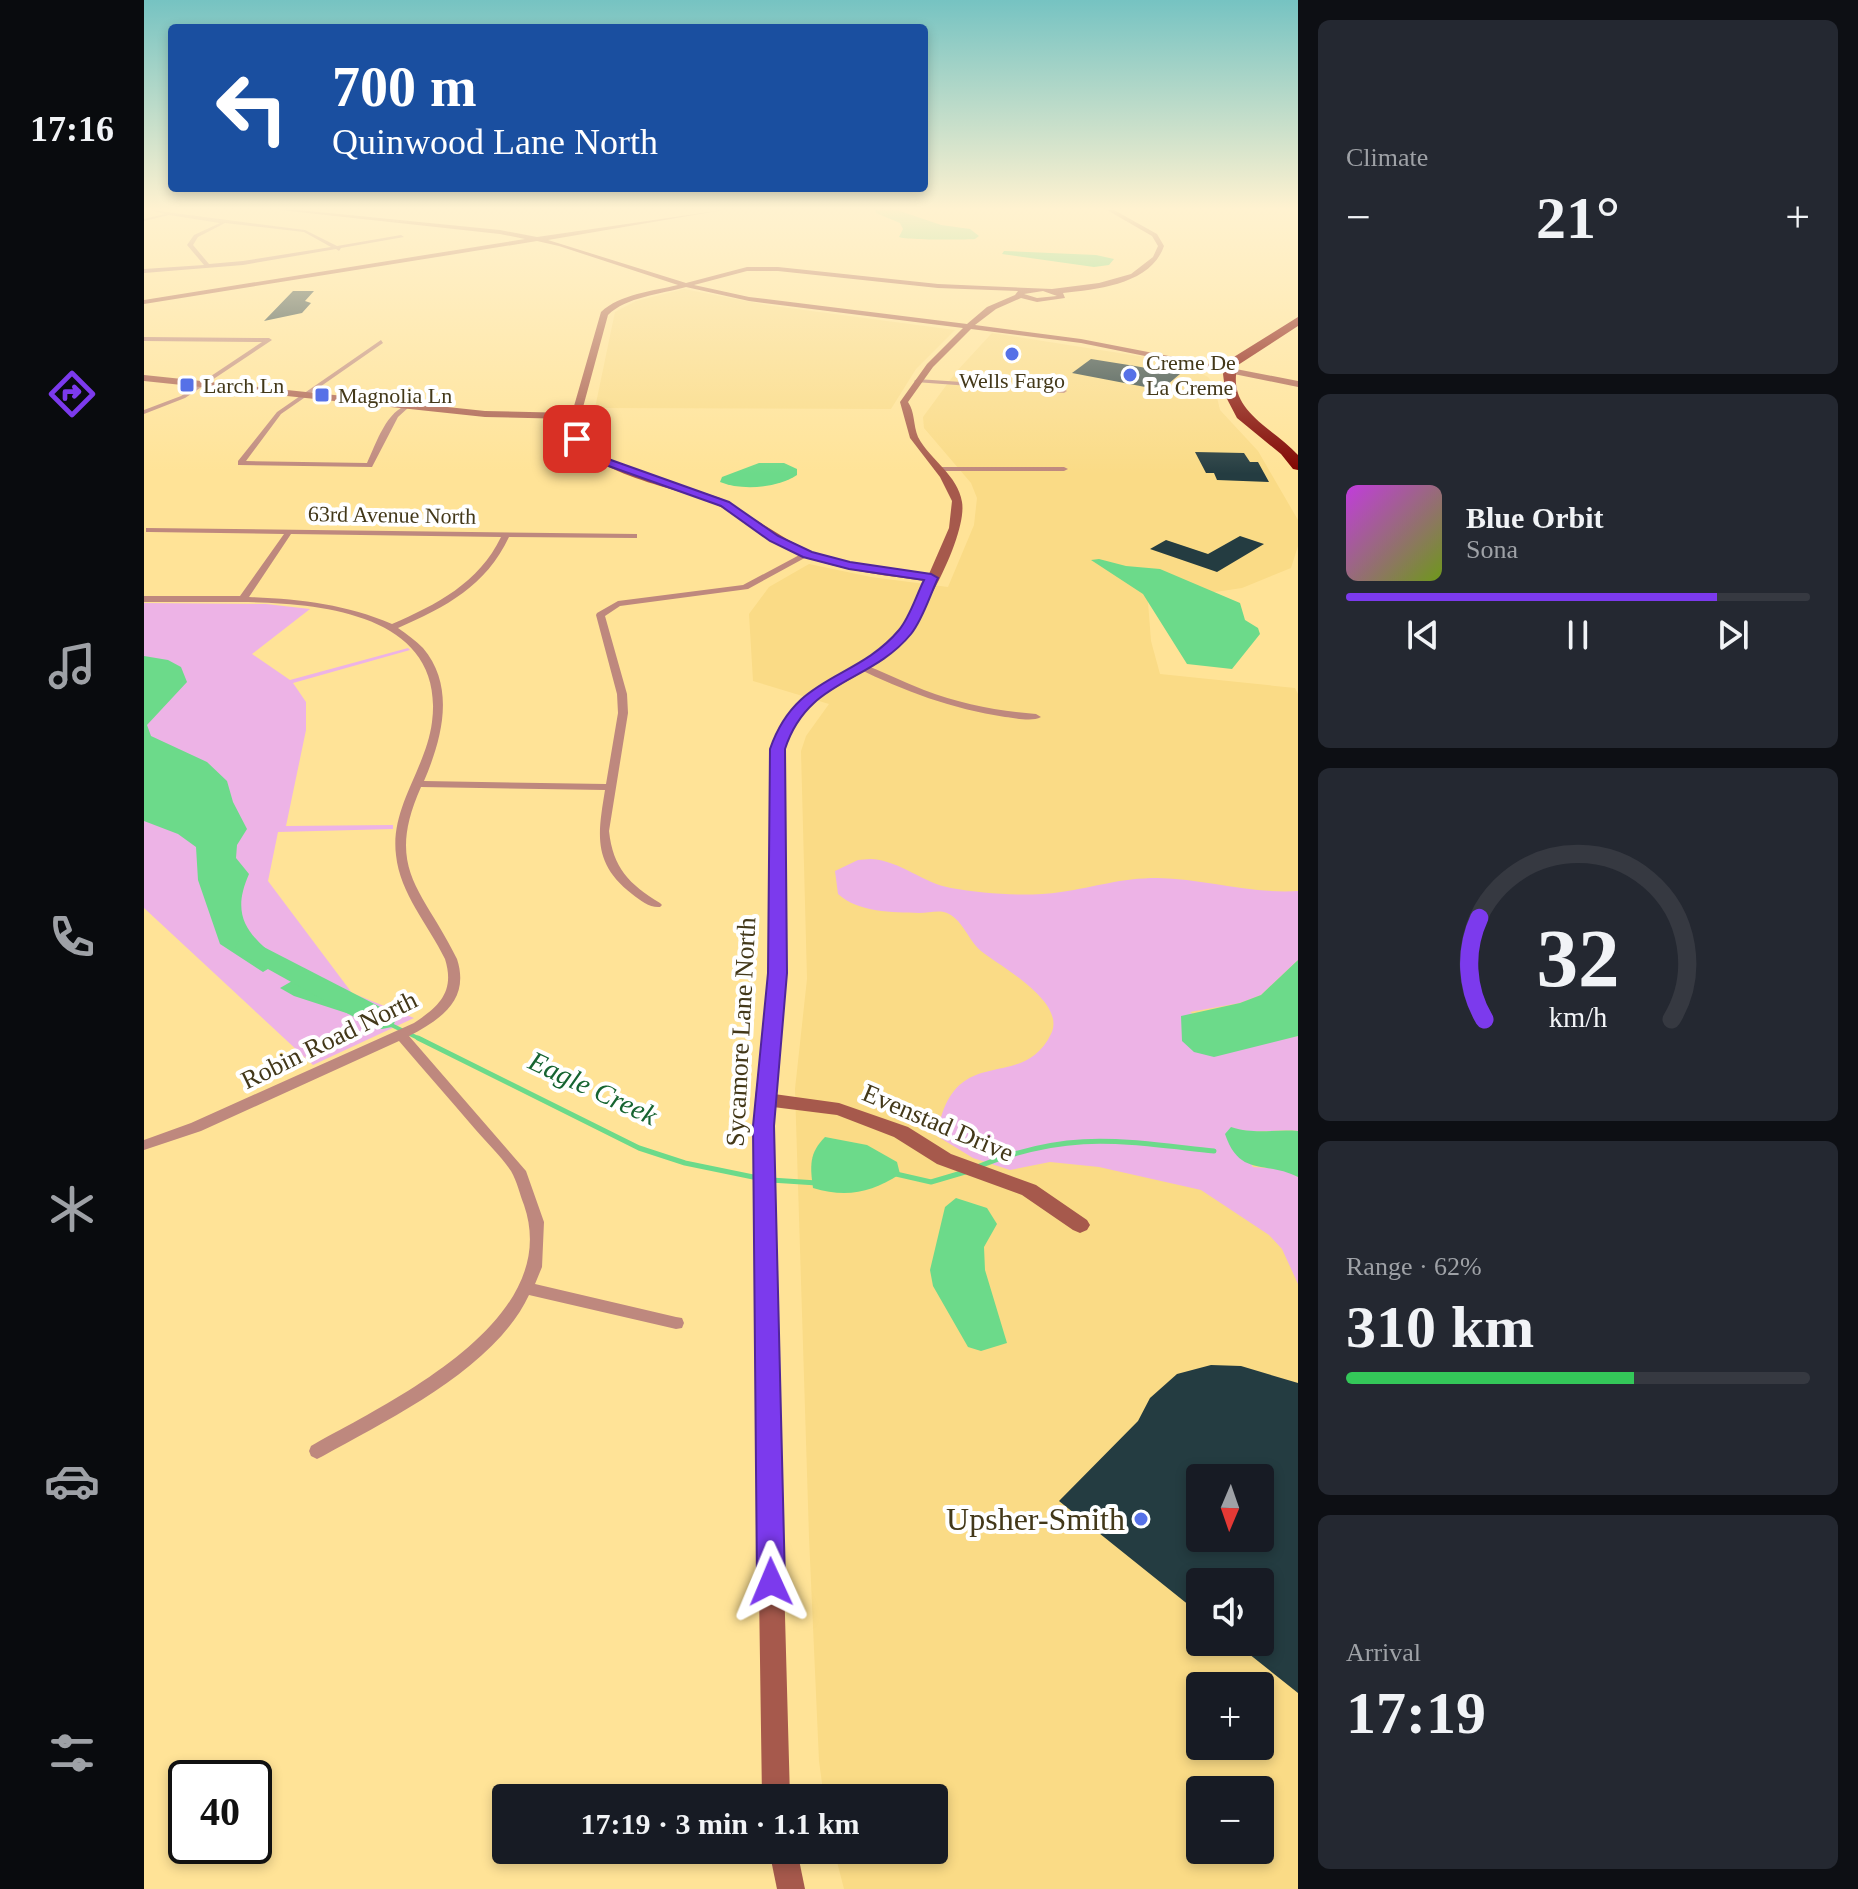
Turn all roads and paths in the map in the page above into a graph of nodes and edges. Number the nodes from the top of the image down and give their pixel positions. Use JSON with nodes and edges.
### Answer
{"nodes":[{"id":1,"x":636,"y":298,"type":"edge"},
{"id":2,"x":753,"y":298,"type":"edge"},
{"id":3,"x":774,"y":298,"type":"edge"},
{"id":4,"x":1011,"y":298,"type":"edge"},
{"id":5,"x":1032,"y":298,"type":"edge"},
{"id":6,"x":1054,"y":298,"type":"edge"},
{"id":7,"x":1036,"y":300,"type":"junction"},
{"id":8,"x":1298,"y":321,"type":"edge"},
{"id":9,"x":980,"y":326,"type":"junction"},
{"id":10,"x":145,"y":341,"type":"edge"},
{"id":11,"x":381,"y":342,"type":"dead end"},
{"id":12,"x":970,"y":342,"type":"dead end"},
{"id":13,"x":1231,"y":366,"type":"junction"},
{"id":14,"x":944,"y":368,"type":"dead end"},
{"id":15,"x":1298,"y":376,"type":"edge"},
{"id":16,"x":144,"y":378,"type":"edge"},
{"id":17,"x":917,"y":381,"type":"junction"},
{"id":18,"x":929,"y":383,"type":"junction"},
{"id":19,"x":202,"y":384,"type":"junction"},
{"id":20,"x":1298,"y":384,"type":"edge"},
{"id":21,"x":1064,"y":391,"type":"dead end"},
{"id":22,"x":305,"y":395,"type":"junction"},
{"id":23,"x":1236,"y":401,"type":"junction"},
{"id":24,"x":407,"y":406,"type":"junction"},
{"id":25,"x":907,"y":406,"type":"junction"},
{"id":26,"x":144,"y":412,"type":"edge"},
{"id":27,"x":575,"y":416,"type":"junction"},
{"id":28,"x":1298,"y":451,"type":"edge"},
{"id":29,"x":1298,"y":466,"type":"edge"},
{"id":30,"x":938,"y":469,"type":"junction"},
{"id":31,"x":1064,"y":469,"type":"dead end"},
{"id":32,"x":149,"y":530,"type":"dead end"},
{"id":33,"x":289,"y":532,"type":"junction"},
{"id":34,"x":506,"y":534,"type":"junction"},
{"id":35,"x":634,"y":536,"type":"dead end"},
{"id":36,"x":808,"y":554,"type":"junction"},
{"id":37,"x":931,"y":578,"type":"junction"},
{"id":38,"x":144,"y":599,"type":"edge"},
{"id":39,"x":242,"y":600,"type":"junction"},
{"id":40,"x":391,"y":628,"type":"junction"},
{"id":41,"x":860,"y":666,"type":"junction"},
{"id":42,"x":1036,"y":717,"type":"dead end"},
{"id":43,"x":417,"y":784,"type":"junction"},
{"id":44,"x":612,"y":787,"type":"junction"},
{"id":45,"x":656,"y":905,"type":"dead end"},
{"id":46,"x":401,"y":1035,"type":"junction"},
{"id":47,"x":764,"y":1099,"type":"junction"},
{"id":48,"x":144,"y":1145,"type":"edge"},
{"id":49,"x":1080,"y":1225,"type":"dead end"},
{"id":50,"x":526,"y":1288,"type":"junction"},
{"id":51,"x":676,"y":1323,"type":"dead end"},
{"id":52,"x":317,"y":1451,"type":"dead end"},
{"id":53,"x":776,"y":1784,"type":"edge"},
{"id":54,"x":786,"y":1864,"type":"edge"},
{"id":55,"x":791,"y":1889,"type":"edge"}],
"edges":[{"from":1,"to":27,"type":"street"},
{"from":2,"to":9,"type":"street"},
{"from":3,"to":9,"type":"street"},
{"from":4,"to":9,"type":"street"},
{"from":5,"to":7,"type":"street"},
{"from":6,"to":7,"type":"street"},
{"from":7,"to":9,"type":"street"},
{"from":8,"to":13,"type":"highway"},
{"from":9,"to":12,"type":"street"},
{"from":9,"to":13,"type":"street"},
{"from":9,"to":17,"type":"street"},
{"from":10,"to":19,"type":"street"},
{"from":11,"to":22,"type":"street"},
{"from":13,"to":15,"type":"street"},
{"from":13,"to":20,"type":"street"},
{"from":13,"to":23,"type":"highway"},
{"from":14,"to":18,"type":"street"},
{"from":16,"to":19,"type":"street"},
{"from":17,"to":18,"type":"street"},
{"from":17,"to":25,"type":"street"},
{"from":18,"to":21,"type":"street"},
{"from":18,"to":25,"type":"street"},
{"from":19,"to":22,"type":"street"},
{"from":19,"to":26,"type":"street"},
{"from":22,"to":24,"type":"street"},
{"from":22,"to":24,"type":"street"},
{"from":23,"to":28,"type":"highway"},
{"from":23,"to":29,"type":"highway"},
{"from":24,"to":27,"type":"street"},
{"from":25,"to":30,"type":"street","name":"Sycamore Lane North"},
{"from":27,"to":36,"type":"street"},
{"from":30,"to":31,"type":"street"},
{"from":30,"to":37,"type":"street","name":"Sycamore Lane North"},
{"from":32,"to":33,"type":"street","name":"63rd Avenue North"},
{"from":33,"to":34,"type":"street","name":"63rd Avenue North"},
{"from":33,"to":39,"type":"street"},
{"from":34,"to":35,"type":"street","name":"63rd Avenue North"},
{"from":34,"to":40,"type":"street"},
{"from":36,"to":37,"type":"street"},
{"from":36,"to":44,"type":"street"},
{"from":37,"to":41,"type":"street","name":"Sycamore Lane North"},
{"from":38,"to":39,"type":"street","name":"Robin Road North"},
{"from":39,"to":40,"type":"street","name":"Robin Road North"},
{"from":40,"to":43,"type":"street","name":"Robin Road North"},
{"from":41,"to":42,"type":"street"},
{"from":41,"to":47,"type":"street","name":"Sycamore Lane North"},
{"from":43,"to":44,"type":"street"},
{"from":43,"to":46,"type":"street","name":"Robin Road North"},
{"from":44,"to":45,"type":"street"},
{"from":46,"to":48,"type":"street","name":"Robin Road North"},
{"from":46,"to":50,"type":"street"},
{"from":47,"to":49,"type":"street","name":"Evenstad Drive"},
{"from":47,"to":53,"type":"street","name":"Sycamore Lane North"},
{"from":50,"to":51,"type":"street"},
{"from":50,"to":52,"type":"street"},
{"from":54,"to":55,"type":"street"}]}
